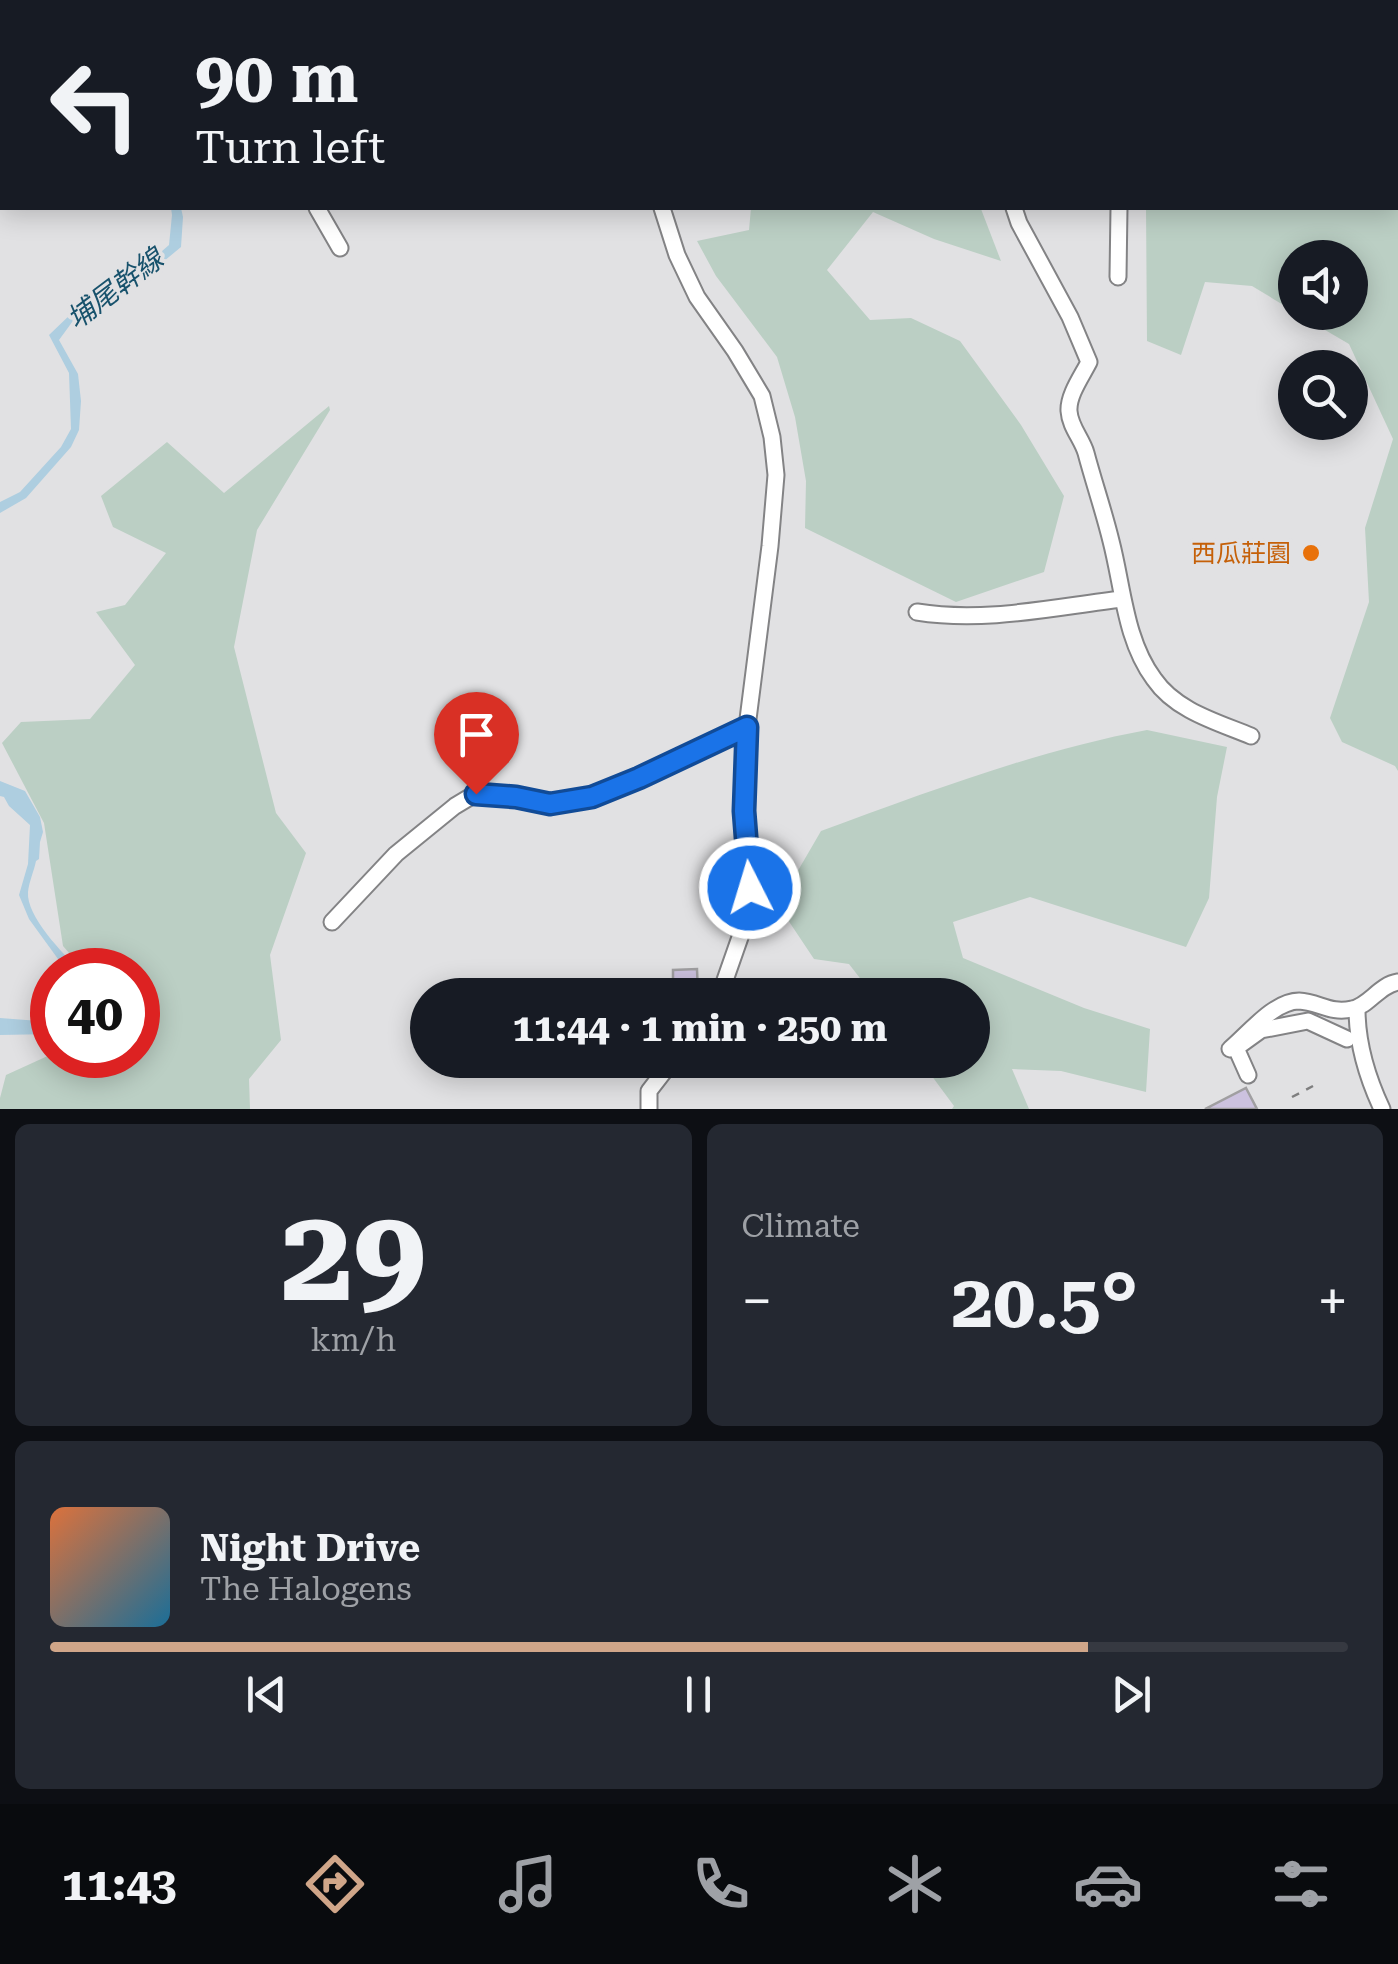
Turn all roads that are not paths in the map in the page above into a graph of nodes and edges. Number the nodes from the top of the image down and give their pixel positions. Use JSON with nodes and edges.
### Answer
{"nodes":[{"id":1,"x":319,"y":210,"type":"edge"},
{"id":2,"x":663,"y":210,"type":"edge"},
{"id":3,"x":1015,"y":210,"type":"edge"},
{"id":4,"x":1119,"y":210,"type":"edge"},
{"id":5,"x":340,"y":248,"type":"dead end"},
{"id":6,"x":1118,"y":277,"type":"dead end"},
{"id":7,"x":1122,"y":599,"type":"junction"},
{"id":8,"x":917,"y":612,"type":"dead end"},
{"id":9,"x":747,"y":727,"type":"junction"},
{"id":10,"x":1252,"y":736,"type":"dead end"},
{"id":11,"x":332,"y":922,"type":"dead end"},
{"id":12,"x":726,"y":978,"type":"edge"},
{"id":13,"x":1398,"y":982,"type":"edge"},
{"id":14,"x":1357,"y":1008,"type":"junction"},
{"id":15,"x":1348,"y":1039,"type":"dead end"},
{"id":16,"x":1230,"y":1049,"type":"dead end"},
{"id":17,"x":1248,"y":1074,"type":"dead end"},
{"id":18,"x":659,"y":1078,"type":"edge"},
{"id":19,"x":648,"y":1109,"type":"edge"},
{"id":20,"x":1382,"y":1109,"type":"edge"}],
"edges":[{"from":1,"to":5,"type":"street"},
{"from":2,"to":9,"type":"street"},
{"from":3,"to":7,"type":"street"},
{"from":4,"to":6,"type":"street"},
{"from":7,"to":8,"type":"street"},
{"from":7,"to":10,"type":"street"},
{"from":9,"to":11,"type":"street"},
{"from":9,"to":12,"type":"street"},
{"from":13,"to":14,"type":"street"},
{"from":14,"to":16,"type":"street"},
{"from":14,"to":20,"type":"street"},
{"from":15,"to":17,"type":"street"},
{"from":18,"to":19,"type":"street"}]}
